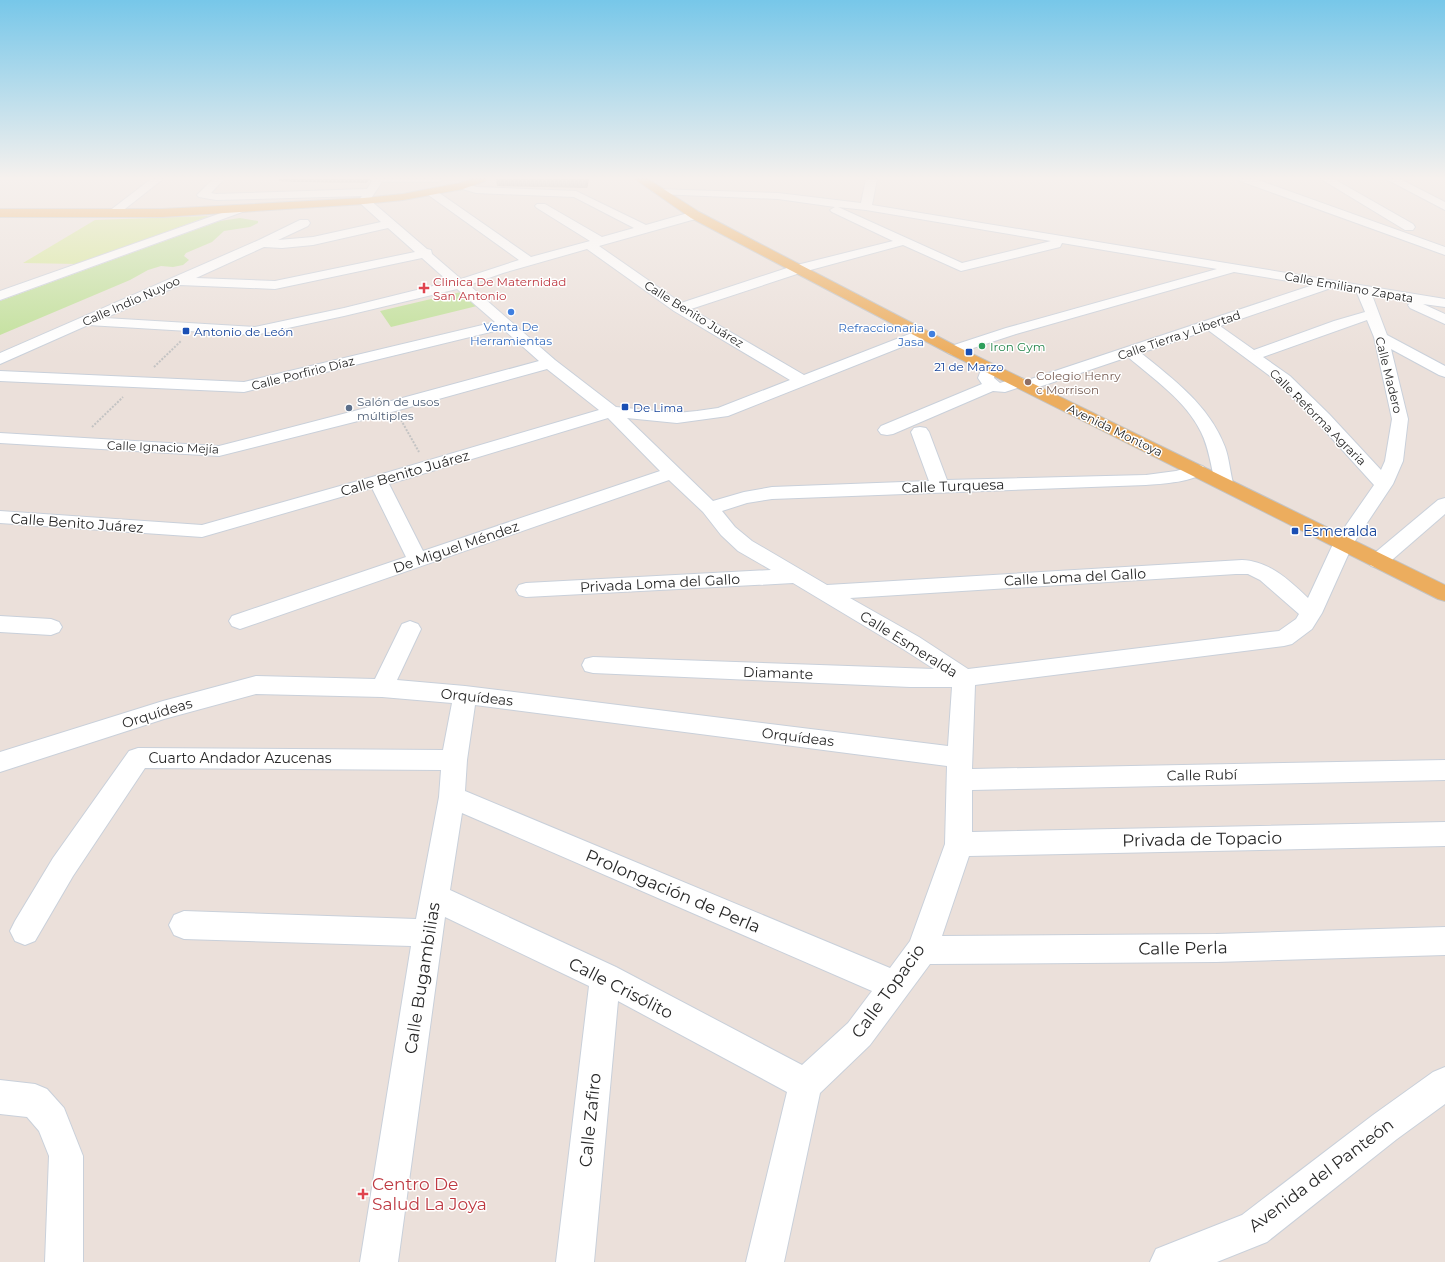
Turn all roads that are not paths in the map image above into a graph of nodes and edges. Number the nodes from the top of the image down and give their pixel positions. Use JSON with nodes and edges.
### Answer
{"nodes":[{"id":1,"x":160,"y":238,"type":"edge"},
{"id":2,"x":273,"y":238,"type":"edge"},
{"id":3,"x":324,"y":238,"type":"edge"},
{"id":4,"x":407,"y":238,"type":"edge"},
{"id":5,"x":496,"y":238,"type":"edge"},
{"id":6,"x":587,"y":238,"type":"edge"},
{"id":7,"x":610,"y":238,"type":"edge"},
{"id":8,"x":739,"y":238,"type":"edge"},
{"id":9,"x":893,"y":238,"type":"edge"},
{"id":10,"x":1046,"y":238,"type":"edge"},
{"id":11,"x":1409,"y":238,"type":"edge"},
{"id":12,"x":1428,"y":238,"type":"edge"},
{"id":13,"x":1065,"y":241,"type":"junction"},
{"id":14,"x":902,"y":242,"type":"junction"},
{"id":15,"x":263,"y":243,"type":"junction"},
{"id":16,"x":594,"y":243,"type":"junction"},
{"id":17,"x":1445,"y":248,"type":"edge"},
{"id":18,"x":1445,"y":251,"type":"edge"},
{"id":19,"x":426,"y":254,"type":"junction"},
{"id":20,"x":529,"y":261,"type":"junction"},
{"id":21,"x":1236,"y":268,"type":"junction"},
{"id":22,"x":798,"y":269,"type":"junction"},
{"id":23,"x":178,"y":281,"type":"junction"},
{"id":24,"x":0,"y":284,"type":"edge"},
{"id":25,"x":32,"y":284,"type":"junction"},
{"id":26,"x":459,"y":284,"type":"junction"},
{"id":27,"x":1330,"y":284,"type":"junction"},
{"id":28,"x":1363,"y":289,"type":"junction"},
{"id":29,"x":1394,"y":294,"type":"junction"},
{"id":30,"x":0,"y":296,"type":"edge"},
{"id":31,"x":1445,"y":303,"type":"edge"},
{"id":32,"x":680,"y":308,"type":"junction"},
{"id":33,"x":1373,"y":314,"type":"junction"},
{"id":34,"x":1445,"y":320,"type":"edge"},
{"id":35,"x":85,"y":321,"type":"junction"},
{"id":36,"x":506,"y":324,"type":"junction"},
{"id":37,"x":1210,"y":325,"type":"junction"},
{"id":38,"x":922,"y":334,"type":"junction"},
{"id":39,"x":1381,"y":337,"type":"junction"},
{"id":40,"x":952,"y":350,"type":"junction"},
{"id":41,"x":1130,"y":351,"type":"junction"},
{"id":42,"x":1253,"y":355,"type":"junction"},
{"id":43,"x":0,"y":359,"type":"edge"},
{"id":44,"x":550,"y":363,"type":"junction"},
{"id":45,"x":988,"y":368,"type":"junction"},
{"id":46,"x":1445,"y":372,"type":"edge"},
{"id":47,"x":0,"y":376,"type":"edge"},
{"id":48,"x":802,"y":380,"type":"junction"},
{"id":49,"x":1023,"y":384,"type":"junction"},
{"id":50,"x":992,"y":386,"type":"junction"},
{"id":51,"x":611,"y":412,"type":"junction"},
{"id":52,"x":887,"y":430,"type":"dead end"},
{"id":53,"x":920,"y":432,"type":"dead end"},
{"id":54,"x":0,"y":438,"type":"edge"},
{"id":55,"x":1197,"y":470,"type":"junction"},
{"id":56,"x":672,"y":473,"type":"junction"},
{"id":57,"x":378,"y":481,"type":"junction"},
{"id":58,"x":1224,"y":483,"type":"junction"},
{"id":59,"x":1384,"y":484,"type":"junction"},
{"id":60,"x":940,"y":486,"type":"junction"},
{"id":61,"x":1445,"y":504,"type":"edge"},
{"id":62,"x":710,"y":508,"type":"junction"},
{"id":63,"x":0,"y":518,"type":"edge"},
{"id":64,"x":1343,"y":544,"type":"junction"},
{"id":65,"x":418,"y":560,"type":"junction"},
{"id":66,"x":1378,"y":561,"type":"junction"},
{"id":67,"x":795,"y":576,"type":"junction"},
{"id":68,"x":526,"y":590,"type":"dead end"},
{"id":69,"x":824,"y":592,"type":"junction"},
{"id":70,"x":1445,"y":594,"type":"edge"},
{"id":71,"x":1311,"y":613,"type":"junction"},
{"id":72,"x":240,"y":621,"type":"dead end"},
{"id":73,"x":0,"y":624,"type":"edge"},
{"id":74,"x":51,"y":627,"type":"dead end"},
{"id":75,"x":410,"y":629,"type":"dead end"},
{"id":76,"x":593,"y":665,"type":"dead end"},
{"id":77,"x":964,"y":678,"type":"junction"},
{"id":78,"x":382,"y":688,"type":"junction"},
{"id":79,"x":465,"y":694,"type":"junction"},
{"id":80,"x":454,"y":760,"type":"junction"},
{"id":81,"x":0,"y":762,"type":"edge"},
{"id":82,"x":960,"y":769,"type":"junction"},
{"id":83,"x":1445,"y":770,"type":"edge"},
{"id":84,"x":452,"y":797,"type":"junction"},
{"id":85,"x":1445,"y":834,"type":"edge"},
{"id":86,"x":959,"y":844,"type":"junction"},
{"id":87,"x":434,"y":897,"type":"junction"},
{"id":88,"x":184,"y":925,"type":"dead end"},
{"id":89,"x":25,"y":931,"type":"dead end"},
{"id":90,"x":428,"y":933,"type":"junction"},
{"id":91,"x":1445,"y":941,"type":"edge"},
{"id":92,"x":922,"y":950,"type":"junction"},
{"id":93,"x":605,"y":978,"type":"junction"},
{"id":94,"x":894,"y":986,"type":"junction"},
{"id":95,"x":805,"y":1084,"type":"junction"},
{"id":96,"x":1445,"y":1084,"type":"edge"},
{"id":97,"x":0,"y":1097,"type":"edge"},
{"id":98,"x":1178,"y":1260,"type":"edge"},
{"id":99,"x":64,"y":1262,"type":"edge"},
{"id":100,"x":379,"y":1262,"type":"edge"},
{"id":101,"x":575,"y":1262,"type":"edge"},
{"id":102,"x":765,"y":1262,"type":"edge"}],
"edges":[{"from":1,"to":25,"type":"street"},
{"from":2,"to":15,"type":"street","name":"Calle Indio Nuyoo"},
{"from":3,"to":15,"type":"street"},
{"from":4,"to":19,"type":"street","name":"Calle Esmeralda"},
{"from":5,"to":20,"type":"street"},
{"from":6,"to":16,"type":"street","name":"Calle Benito Juárez"},
{"from":7,"to":16,"type":"street"},
{"from":8,"to":22,"type":"main road","name":"Avenida Montoya"},
{"from":9,"to":14,"type":"street"},
{"from":10,"to":13,"type":"street","name":"Calle Emiliano Zapata"},
{"from":11,"to":18,"type":"street"},
{"from":12,"to":17,"type":"street"},
{"from":13,"to":14,"type":"street"},
{"from":13,"to":21,"type":"street","name":"Calle Emiliano Zapata"},
{"from":14,"to":22,"type":"street"},
{"from":15,"to":23,"type":"street","name":"Calle Indio Nuyoo"},
{"from":16,"to":20,"type":"street"},
{"from":16,"to":32,"type":"street","name":"Calle Benito Juárez"},
{"from":19,"to":23,"type":"street"},
{"from":19,"to":26,"type":"street","name":"Calle Esmeralda"},
{"from":20,"to":26,"type":"street"},
{"from":21,"to":27,"type":"street","name":"Calle Emiliano Zapata"},
{"from":21,"to":40,"type":"street"},
{"from":22,"to":32,"type":"street"},
{"from":22,"to":38,"type":"main road","name":"Avenida Montoya"},
{"from":23,"to":35,"type":"street","name":"Calle Indio Nuyoo"},
{"from":24,"to":25,"type":"street"},
{"from":25,"to":30,"type":"street"},
{"from":26,"to":35,"type":"street"},
{"from":26,"to":36,"type":"street","name":"Calle Esmeralda"},
{"from":27,"to":28,"type":"street","name":"Calle Emiliano Zapata"},
{"from":27,"to":37,"type":"street","name":"Calle Tierra y Libertad"},
{"from":28,"to":29,"type":"street","name":"Calle Emiliano Zapata"},
{"from":28,"to":33,"type":"street","name":"Calle Madero"},
{"from":29,"to":31,"type":"street","name":"Calle Emiliano Zapata"},
{"from":29,"to":34,"type":"street"},
{"from":32,"to":48,"type":"street","name":"Calle Benito Juárez"},
{"from":33,"to":39,"type":"street","name":"Calle Madero"},
{"from":33,"to":42,"type":"street"},
{"from":35,"to":43,"type":"street","name":"Calle Indio Nuyoo"},
{"from":36,"to":44,"type":"street","name":"Calle Esmeralda"},
{"from":36,"to":47,"type":"street","name":"Calle Porfirio Díaz"},
{"from":37,"to":41,"type":"street","name":"Calle Tierra y Libertad"},
{"from":37,"to":42,"type":"street","name":"Calle Reforma Agraria"},
{"from":38,"to":40,"type":"main road","name":"Avenida Montoya"},
{"from":38,"to":48,"type":"street","name":"Calle Benito Juárez"},
{"from":39,"to":46,"type":"street"},
{"from":39,"to":59,"type":"street","name":"Calle Madero"},
{"from":40,"to":45,"type":"main road","name":"Avenida Montoya"},
{"from":41,"to":49,"type":"street","name":"Calle Tierra y Libertad"},
{"from":41,"to":58,"type":"street"},
{"from":42,"to":59,"type":"street","name":"Calle Reforma Agraria"},
{"from":44,"to":51,"type":"street","name":"Calle Esmeralda"},
{"from":44,"to":54,"type":"street","name":"Calle Ignacio Mejía"},
{"from":45,"to":49,"type":"main road","name":"Avenida Montoya"},
{"from":45,"to":50,"type":"street"},
{"from":48,"to":51,"type":"street","name":"Calle Benito Juárez"},
{"from":49,"to":50,"type":"street","name":"Calle Tierra y Libertad"},
{"from":49,"to":55,"type":"main road","name":"Avenida Montoya"},
{"from":50,"to":52,"type":"street"},
{"from":51,"to":56,"type":"street","name":"Calle Esmeralda"},
{"from":51,"to":57,"type":"street","name":"Calle Benito Juárez"},
{"from":53,"to":60,"type":"street"},
{"from":55,"to":58,"type":"main road","name":"Avenida Montoya"},
{"from":55,"to":60,"type":"street","name":"Calle Turquesa"},
{"from":56,"to":62,"type":"street","name":"Calle Esmeralda"},
{"from":56,"to":65,"type":"street","name":"De Miguel Méndez"},
{"from":57,"to":63,"type":"street","name":"Calle Benito Juárez"},
{"from":57,"to":65,"type":"street"},
{"from":58,"to":64,"type":"main road","name":"Avenida Montoya"},
{"from":59,"to":64,"type":"street","name":"Calle Madero"},
{"from":60,"to":62,"type":"street","name":"Calle Turquesa"},
{"from":61,"to":66,"type":"street"},
{"from":62,"to":67,"type":"street","name":"Calle Esmeralda"},
{"from":64,"to":66,"type":"main road","name":"Avenida Montoya"},
{"from":64,"to":71,"type":"street","name":"Calle Esmeralda"},
{"from":65,"to":72,"type":"street","name":"De Miguel Méndez"},
{"from":66,"to":70,"type":"main road","name":"Avenida Montoya"},
{"from":67,"to":68,"type":"street","name":"Privada Loma del Gallo"},
{"from":67,"to":69,"type":"street","name":"Calle Esmeralda"},
{"from":69,"to":71,"type":"street","name":"Calle Loma del Gallo"},
{"from":69,"to":77,"type":"street","name":"Calle Esmeralda"},
{"from":71,"to":77,"type":"street","name":"Calle Esmeralda"},
{"from":73,"to":74,"type":"street"},
{"from":75,"to":78,"type":"street"},
{"from":76,"to":77,"type":"street","name":"Diamante"},
{"from":77,"to":82,"type":"street","name":"Calle Topacio"},
{"from":78,"to":79,"type":"street","name":"Orquídeas"},
{"from":78,"to":81,"type":"street","name":"Orquídeas"},
{"from":79,"to":80,"type":"street","name":"Calle Bugambilias"},
{"from":79,"to":82,"type":"street","name":"Orquídeas"},
{"from":80,"to":84,"type":"street","name":"Calle Bugambilias"},
{"from":80,"to":89,"type":"street","name":"Cuarto Andador Azucenas"},
{"from":82,"to":83,"type":"street","name":"Calle Rubí"},
{"from":82,"to":86,"type":"street","name":"Calle Topacio"},
{"from":84,"to":87,"type":"street","name":"Calle Bugambilias"},
{"from":84,"to":94,"type":"street","name":"Prolongación de Perla"},
{"from":85,"to":86,"type":"street","name":"Privada de Topacio"},
{"from":86,"to":92,"type":"street","name":"Calle Topacio"},
{"from":87,"to":90,"type":"street","name":"Calle Bugambilias"},
{"from":87,"to":93,"type":"street","name":"Calle Crisólito"},
{"from":88,"to":90,"type":"street"},
{"from":90,"to":100,"type":"street","name":"Calle Bugambilias"},
{"from":91,"to":92,"type":"street","name":"Calle Perla"},
{"from":92,"to":94,"type":"street","name":"Calle Topacio"},
{"from":93,"to":95,"type":"street","name":"Calle Crisólito"},
{"from":93,"to":101,"type":"street","name":"Calle Zafiro"},
{"from":94,"to":95,"type":"street","name":"Calle Topacio"},
{"from":95,"to":102,"type":"street"},
{"from":96,"to":98,"type":"street","name":"Avenida del Panteón"},
{"from":97,"to":99,"type":"street"}]}
